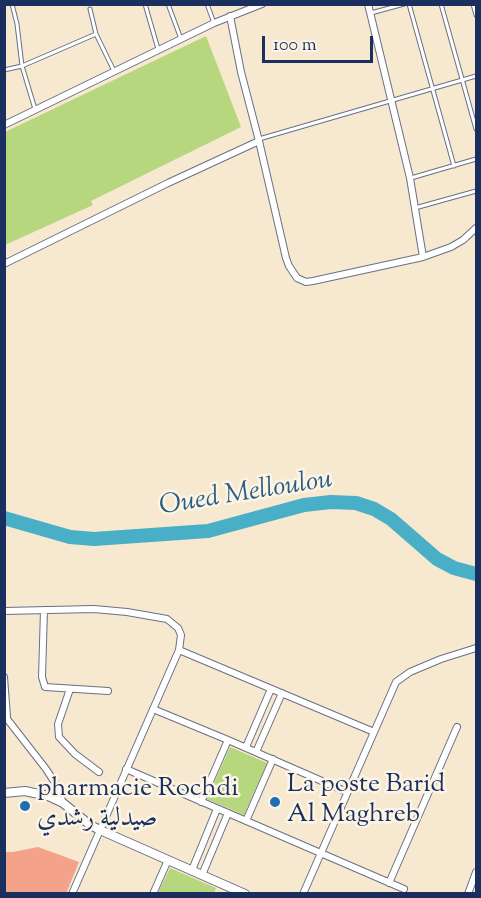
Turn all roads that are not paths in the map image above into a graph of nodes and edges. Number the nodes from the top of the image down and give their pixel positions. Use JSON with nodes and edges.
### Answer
{"nodes":[{"id":1,"x":12,"y":4,"type":"edge"},
{"id":2,"x":145,"y":4,"type":"edge"},
{"id":3,"x":168,"y":4,"type":"edge"},
{"id":4,"x":207,"y":4,"type":"edge"},
{"id":5,"x":262,"y":4,"type":"edge"},
{"id":6,"x":368,"y":4,"type":"edge"},
{"id":7,"x":404,"y":4,"type":"edge"},
{"id":8,"x":409,"y":4,"type":"edge"},
{"id":9,"x":441,"y":4,"type":"edge"},
{"id":10,"x":473,"y":4,"type":"edge"},
{"id":11,"x":247,"y":7,"type":"edge"},
{"id":12,"x":90,"y":9,"type":"dead end"},
{"id":13,"x":371,"y":13,"type":"junction"},
{"id":14,"x":230,"y":15,"type":"junction"},
{"id":15,"x":477,"y":15,"type":"edge"},
{"id":16,"x":214,"y":22,"type":"junction"},
{"id":17,"x":96,"y":34,"type":"junction"},
{"id":18,"x":181,"y":39,"type":"junction"},
{"id":19,"x":159,"y":50,"type":"junction"},
{"id":20,"x":22,"y":66,"type":"junction"},
{"id":21,"x":4,"y":70,"type":"edge"},
{"id":22,"x":114,"y":71,"type":"junction"},
{"id":23,"x":477,"y":76,"type":"edge"},
{"id":24,"x":463,"y":80,"type":"junction"},
{"id":25,"x":433,"y":89,"type":"junction"},
{"id":26,"x":392,"y":101,"type":"junction"},
{"id":27,"x":36,"y":110,"type":"junction"},
{"id":28,"x":4,"y":125,"type":"edge"},
{"id":29,"x":477,"y":129,"type":"edge"},
{"id":30,"x":259,"y":140,"type":"junction"},
{"id":31,"x":477,"y":159,"type":"edge"},
{"id":32,"x":454,"y":166,"type":"junction"},
{"id":33,"x":410,"y":178,"type":"junction"},
{"id":34,"x":477,"y":191,"type":"edge"},
{"id":35,"x":415,"y":208,"type":"junction"},
{"id":36,"x":477,"y":228,"type":"edge"},
{"id":37,"x":423,"y":257,"type":"junction"},
{"id":38,"x":4,"y":264,"type":"edge"},
{"id":39,"x":44,"y":610,"type":"junction"},
{"id":40,"x":4,"y":611,"type":"edge"},
{"id":41,"x":477,"y":648,"type":"edge"},
{"id":42,"x":179,"y":650,"type":"junction"},
{"id":43,"x":4,"y":678,"type":"edge"},
{"id":44,"x":70,"y":689,"type":"junction"},
{"id":45,"x":271,"y":689,"type":"junction"},
{"id":46,"x":108,"y":691,"type":"dead end"},
{"id":47,"x":282,"y":693,"type":"junction"},
{"id":48,"x":153,"y":709,"type":"junction"},
{"id":49,"x":6,"y":716,"type":"edge"},
{"id":50,"x":457,"y":727,"type":"dead end"},
{"id":51,"x":374,"y":732,"type":"junction"},
{"id":52,"x":228,"y":740,"type":"junction"},
{"id":53,"x":246,"y":747,"type":"junction"},
{"id":54,"x":256,"y":752,"type":"junction"},
{"id":55,"x":273,"y":759,"type":"junction"},
{"id":56,"x":126,"y":769,"type":"junction"},
{"id":57,"x":99,"y":772,"type":"dead end"},
{"id":58,"x":347,"y":792,"type":"junction"},
{"id":59,"x":4,"y":793,"type":"edge"},
{"id":60,"x":201,"y":802,"type":"junction"},
{"id":61,"x":63,"y":803,"type":"junction"},
{"id":62,"x":218,"y":809,"type":"junction"},
{"id":63,"x":228,"y":813,"type":"junction"},
{"id":64,"x":246,"y":821,"type":"junction"},
{"id":65,"x":100,"y":830,"type":"junction"},
{"id":66,"x":321,"y":853,"type":"junction"},
{"id":67,"x":168,"y":860,"type":"junction"},
{"id":68,"x":192,"y":870,"type":"junction"},
{"id":69,"x":477,"y":872,"type":"edge"},
{"id":70,"x":202,"y":875,"type":"junction"},
{"id":71,"x":389,"y":883,"type":"junction"},
{"id":72,"x":224,"y":884,"type":"junction"},
{"id":73,"x":404,"y":889,"type":"dead end"},
{"id":74,"x":75,"y":893,"type":"edge"},
{"id":75,"x":153,"y":894,"type":"edge"},
{"id":76,"x":219,"y":894,"type":"edge"},
{"id":77,"x":245,"y":894,"type":"edge"},
{"id":78,"x":303,"y":894,"type":"edge"},
{"id":79,"x":468,"y":894,"type":"edge"}],
"edges":[{"from":1,"to":20,"type":"lane"},
{"from":2,"to":19,"type":"lane"},
{"from":3,"to":18,"type":"lane"},
{"from":4,"to":16,"type":"lane"},
{"from":5,"to":11,"type":"street"},
{"from":6,"to":13,"type":"street"},
{"from":7,"to":13,"type":"lane"},
{"from":8,"to":25,"type":"lane"},
{"from":9,"to":24,"type":"lane"},
{"from":10,"to":15,"type":"lane"},
{"from":11,"to":14,"type":"street"},
{"from":12,"to":17,"type":"lane"},
{"from":13,"to":26,"type":"street"},
{"from":14,"to":16,"type":"street"},
{"from":14,"to":30,"type":"street"},
{"from":16,"to":18,"type":"street"},
{"from":17,"to":20,"type":"lane"},
{"from":17,"to":22,"type":"lane"},
{"from":18,"to":19,"type":"street"},
{"from":19,"to":22,"type":"street"},
{"from":20,"to":21,"type":"lane"},
{"from":20,"to":27,"type":"lane"},
{"from":22,"to":27,"type":"street"},
{"from":23,"to":24,"type":"lane"},
{"from":24,"to":25,"type":"lane"},
{"from":24,"to":29,"type":"lane"},
{"from":25,"to":26,"type":"lane"},
{"from":25,"to":32,"type":"lane"},
{"from":26,"to":30,"type":"lane"},
{"from":26,"to":33,"type":"street"},
{"from":27,"to":28,"type":"street"},
{"from":30,"to":37,"type":"street"},
{"from":30,"to":38,"type":"street"},
{"from":31,"to":32,"type":"lane"},
{"from":32,"to":33,"type":"lane"},
{"from":33,"to":35,"type":"street"},
{"from":34,"to":35,"type":"lane"},
{"from":35,"to":37,"type":"street"},
{"from":36,"to":37,"type":"street"},
{"from":39,"to":40,"type":"street"},
{"from":39,"to":42,"type":"street"},
{"from":39,"to":44,"type":"street"},
{"from":41,"to":51,"type":"street"},
{"from":42,"to":45,"type":"street"},
{"from":42,"to":48,"type":"street"},
{"from":43,"to":49,"type":"street"},
{"from":44,"to":46,"type":"street"},
{"from":44,"to":57,"type":"street"},
{"from":45,"to":47,"type":"street"},
{"from":45,"to":53,"type":"street"},
{"from":47,"to":51,"type":"street"},
{"from":47,"to":54,"type":"street"},
{"from":48,"to":52,"type":"street"},
{"from":48,"to":56,"type":"street"},
{"from":49,"to":61,"type":"street"},
{"from":50,"to":71,"type":"street"},
{"from":51,"to":58,"type":"street"},
{"from":52,"to":53,"type":"street"},
{"from":52,"to":60,"type":"street"},
{"from":53,"to":54,"type":"street"},
{"from":54,"to":55,"type":"street"},
{"from":55,"to":58,"type":"street"},
{"from":55,"to":64,"type":"street"},
{"from":56,"to":60,"type":"street"},
{"from":56,"to":65,"type":"street"},
{"from":58,"to":66,"type":"street"},
{"from":59,"to":61,"type":"main road"},
{"from":60,"to":62,"type":"street"},
{"from":61,"to":65,"type":"main road"},
{"from":62,"to":63,"type":"street"},
{"from":62,"to":68,"type":"street"},
{"from":63,"to":64,"type":"street"},
{"from":63,"to":70,"type":"street"},
{"from":64,"to":66,"type":"street"},
{"from":65,"to":67,"type":"main road"},
{"from":65,"to":74,"type":"street"},
{"from":66,"to":71,"type":"street"},
{"from":66,"to":78,"type":"street"},
{"from":67,"to":68,"type":"main road"},
{"from":67,"to":75,"type":"street"},
{"from":68,"to":70,"type":"main road"},
{"from":69,"to":79,"type":"street"},
{"from":70,"to":72,"type":"main road"},
{"from":71,"to":73,"type":"street"},
{"from":72,"to":76,"type":"street"},
{"from":72,"to":77,"type":"main road"}]}
